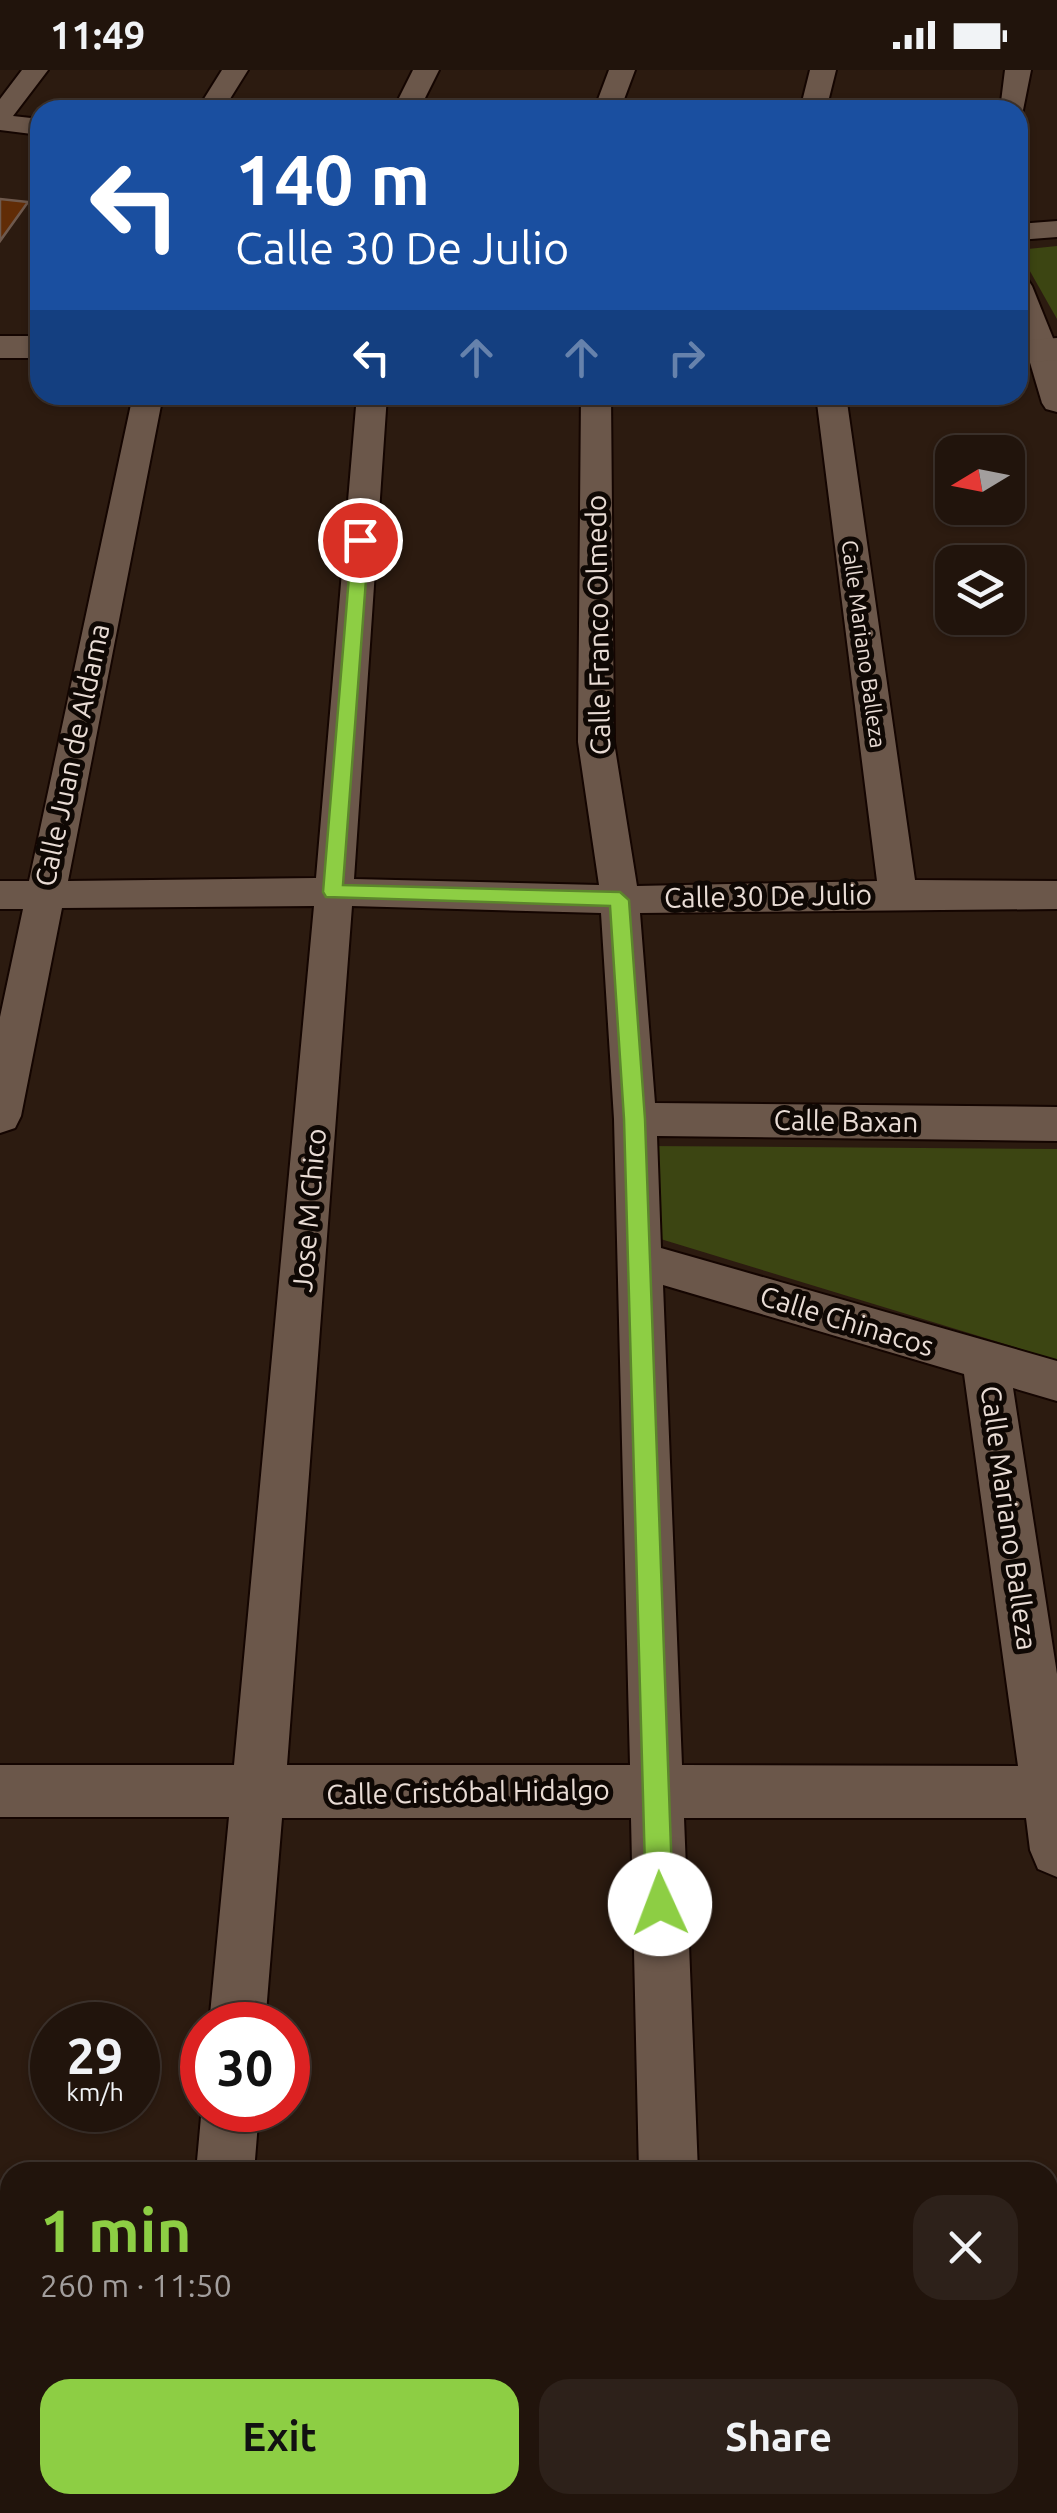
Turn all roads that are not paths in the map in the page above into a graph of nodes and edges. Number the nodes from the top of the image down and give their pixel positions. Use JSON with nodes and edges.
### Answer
{"nodes":[{"id":1,"x":34,"y":70,"type":"edge"},
{"id":2,"x":235,"y":70,"type":"edge"},
{"id":3,"x":426,"y":70,"type":"edge"},
{"id":4,"x":622,"y":70,"type":"edge"},
{"id":5,"x":823,"y":70,"type":"edge"},
{"id":6,"x":1018,"y":70,"type":"edge"},
{"id":7,"x":216,"y":100,"type":"edge"},
{"id":8,"x":411,"y":100,"type":"edge"},
{"id":9,"x":611,"y":100,"type":"edge"},
{"id":10,"x":815,"y":100,"type":"edge"},
{"id":11,"x":1014,"y":100,"type":"edge"},
{"id":12,"x":0,"y":119,"type":"edge"},
{"id":13,"x":30,"y":124,"type":"edge"},
{"id":14,"x":1057,"y":229,"type":"edge"},
{"id":15,"x":1028,"y":231,"type":"edge"},
{"id":16,"x":1028,"y":316,"type":"edge"},
{"id":17,"x":0,"y":347,"type":"edge"},
{"id":18,"x":30,"y":347,"type":"edge"},
{"id":19,"x":1039,"y":350,"type":"edge"},
{"id":20,"x":1057,"y":403,"type":"edge"},
{"id":21,"x":146,"y":405,"type":"edge"},
{"id":22,"x":371,"y":405,"type":"edge"},
{"id":23,"x":596,"y":405,"type":"edge"},
{"id":24,"x":832,"y":405,"type":"edge"},
{"id":25,"x":333,"y":892,"type":"junction"},
{"id":26,"x":0,"y":894,"type":"edge"},
{"id":27,"x":42,"y":894,"type":"junction"},
{"id":28,"x":898,"y":894,"type":"junction"},
{"id":29,"x":1057,"y":895,"type":"edge"},
{"id":30,"x":620,"y":900,"type":"junction"},
{"id":31,"x":0,"y":1116,"type":"edge"},
{"id":32,"x":635,"y":1119,"type":"junction"},
{"id":33,"x":1057,"y":1124,"type":"edge"},
{"id":34,"x":636,"y":1259,"type":"junction"},
{"id":35,"x":986,"y":1363,"type":"junction"},
{"id":36,"x":1057,"y":1381,"type":"edge"},
{"id":37,"x":656,"y":1790,"type":"junction"},
{"id":38,"x":0,"y":1791,"type":"edge"},
{"id":39,"x":1053,"y":1792,"type":"edge"},
{"id":40,"x":255,"y":1794,"type":"junction"},
{"id":41,"x":1057,"y":1850,"type":"edge"},
{"id":42,"x":239,"y":2002,"type":"edge"},
{"id":43,"x":228,"y":2132,"type":"edge"},
{"id":44,"x":226,"y":2162,"type":"edge"},
{"id":45,"x":669,"y":2162,"type":"edge"}],
"edges":[{"from":1,"to":12,"type":"street"},
{"from":2,"to":7,"type":"street"},
{"from":3,"to":8,"type":"street"},
{"from":4,"to":9,"type":"street"},
{"from":5,"to":10,"type":"street"},
{"from":6,"to":11,"type":"street"},
{"from":12,"to":13,"type":"street"},
{"from":14,"to":15,"type":"street"},
{"from":16,"to":19,"type":"street"},
{"from":17,"to":18,"type":"street"},
{"from":19,"to":20,"type":"street"},
{"from":21,"to":27,"type":"street","name":"Calle Juan de Aldama"},
{"from":22,"to":25,"type":"street","name":"Jose M Chico"},
{"from":23,"to":30,"type":"street","name":"Calle Franco Olmedo"},
{"from":24,"to":28,"type":"street","name":"Calle Mariano Balleza"},
{"from":25,"to":27,"type":"street","name":"Calle 30 De Julio"},
{"from":25,"to":30,"type":"street","name":"Calle 30 De Julio"},
{"from":25,"to":40,"type":"street","name":"Jose M Chico"},
{"from":26,"to":27,"type":"street","name":"Calle 30 De Julio"},
{"from":27,"to":31,"type":"street","name":"Calle Juan de Aldama"},
{"from":28,"to":29,"type":"street","name":"Calle 30 De Julio"},
{"from":28,"to":30,"type":"street","name":"Calle 30 De Julio"},
{"from":30,"to":32,"type":"street","name":"Calle Franco Olmedo"},
{"from":32,"to":33,"type":"street","name":"Calle Baxan"},
{"from":32,"to":34,"type":"street","name":"Calle Franco Olmedo"},
{"from":34,"to":35,"type":"street","name":"Calle Chinacos"},
{"from":34,"to":37,"type":"street","name":"Calle Franco Olmedo"},
{"from":35,"to":36,"type":"street","name":"Calle Chinacos"},
{"from":35,"to":39,"type":"street","name":"Calle Mariano Balleza"},
{"from":37,"to":39,"type":"street","name":"Calle Cristóbal Hidalgo"},
{"from":37,"to":40,"type":"street","name":"Calle Cristóbal Hidalgo"},
{"from":37,"to":45,"type":"street","name":"Calle Franco Olmedo"},
{"from":38,"to":40,"type":"street","name":"Calle Cristóbal Hidalgo"},
{"from":39,"to":41,"type":"street","name":"Calle Mariano Balleza"},
{"from":40,"to":42,"type":"street","name":"Jose M Chico"},
{"from":43,"to":44,"type":"street"}]}
